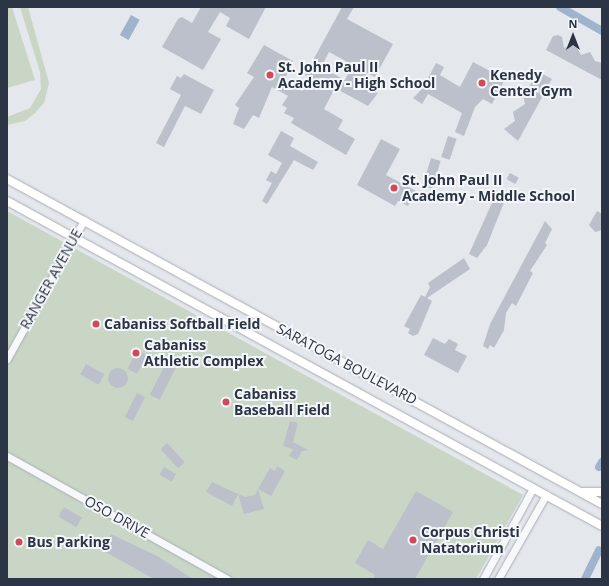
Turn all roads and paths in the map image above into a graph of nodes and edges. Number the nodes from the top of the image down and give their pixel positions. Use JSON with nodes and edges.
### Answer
{"nodes":[{"id":1,"x":7,"y":179,"type":"edge"},
{"id":2,"x":7,"y":200,"type":"edge"},
{"id":3,"x":84,"y":220,"type":"junction"},
{"id":4,"x":74,"y":237,"type":"junction"},
{"id":5,"x":7,"y":359,"type":"edge"},
{"id":6,"x":7,"y":456,"type":"edge"},
{"id":7,"x":534,"y":488,"type":"junction"},
{"id":8,"x":579,"y":492,"type":"junction"},
{"id":9,"x":602,"y":492,"type":"edge"},
{"id":10,"x":546,"y":495,"type":"junction"},
{"id":11,"x":602,"y":504,"type":"edge"},
{"id":12,"x":602,"y":526,"type":"edge"},
{"id":13,"x":227,"y":579,"type":"edge"},
{"id":14,"x":483,"y":579,"type":"edge"},
{"id":15,"x":498,"y":579,"type":"edge"}],
"edges":[{"from":1,"to":3,"type":"main road","name":"SARATOGA BOULEVARD"},
{"from":2,"to":4,"type":"main road","name":"SARATOGA BOULEVARD"},
{"from":3,"to":4,"type":"street","name":"RANGER AVENUE"},
{"from":3,"to":8,"type":"main road","name":"SARATOGA BOULEVARD"},
{"from":4,"to":5,"type":"street","name":"RANGER AVENUE"},
{"from":4,"to":7,"type":"main road","name":"SARATOGA BOULEVARD"},
{"from":6,"to":13,"type":"street","name":"OSO DRIVE"},
{"from":7,"to":10,"type":"main road","name":"SARATOGA BOULEVARD"},
{"from":7,"to":14,"type":"street"},
{"from":8,"to":9,"type":"main road"},
{"from":8,"to":11,"type":"main road","name":"SARATOGA BOULEVARD"},
{"from":10,"to":12,"type":"main road","name":"SARATOGA BOULEVARD"},
{"from":10,"to":15,"type":"street"}]}
